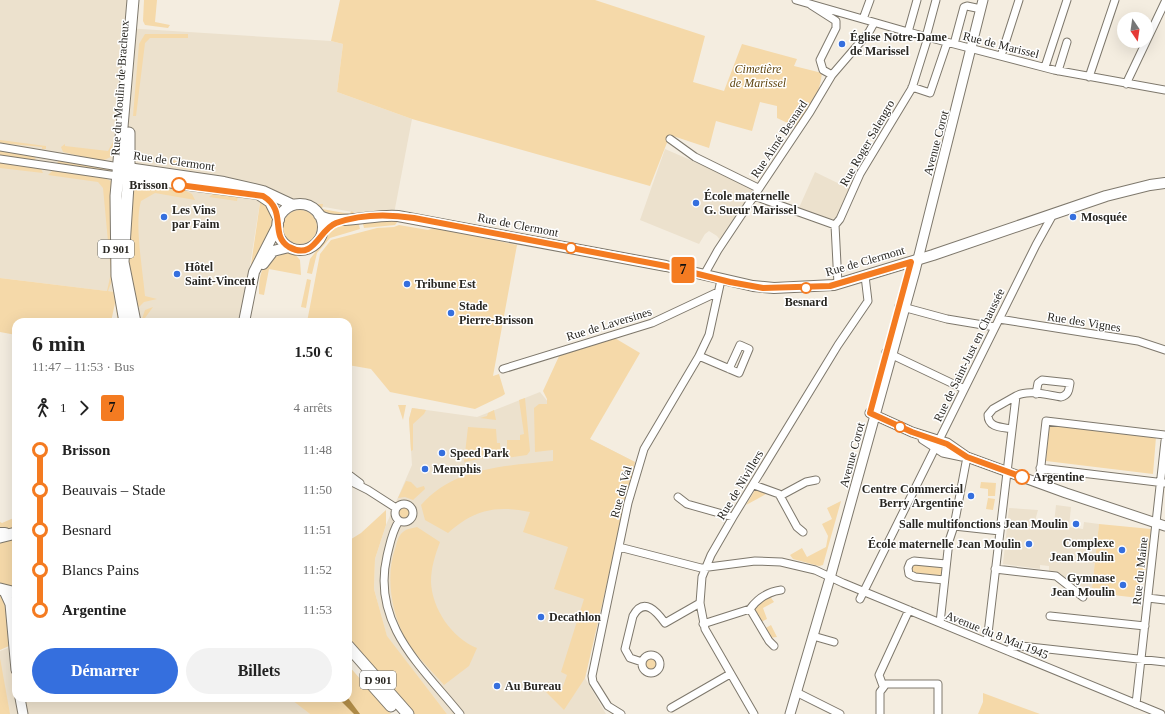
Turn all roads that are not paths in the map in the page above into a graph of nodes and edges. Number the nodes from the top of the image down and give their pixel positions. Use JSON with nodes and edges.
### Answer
{"nodes":[{"id":1,"x":133,"y":0,"type":"edge"},
{"id":2,"x":139,"y":0,"type":"edge"},
{"id":3,"x":796,"y":0,"type":"edge"},
{"id":4,"x":870,"y":0,"type":"edge"},
{"id":5,"x":917,"y":0,"type":"edge"},
{"id":6,"x":936,"y":0,"type":"edge"},
{"id":7,"x":1019,"y":0,"type":"edge"},
{"id":8,"x":1067,"y":0,"type":"edge"},
{"id":9,"x":1115,"y":0,"type":"edge"},
{"id":10,"x":1165,"y":2,"type":"edge"},
{"id":11,"x":810,"y":4,"type":"junction"},
{"id":12,"x":980,"y":4,"type":"edge"},
{"id":13,"x":863,"y":19,"type":"junction"},
{"id":14,"x":874,"y":23,"type":"junction"},
{"id":15,"x":908,"y":32,"type":"junction"},
{"id":16,"x":927,"y":37,"type":"junction"},
{"id":17,"x":1067,"y":42,"type":"dead end"},
{"id":18,"x":951,"y":43,"type":"junction"},
{"id":19,"x":969,"y":48,"type":"junction"},
{"id":20,"x":1001,"y":56,"type":"junction"},
{"id":21,"x":1045,"y":67,"type":"junction"},
{"id":22,"x":1058,"y":71,"type":"junction"},
{"id":23,"x":828,"y":73,"type":"junction"},
{"id":24,"x":1089,"y":76,"type":"junction"},
{"id":25,"x":1126,"y":84,"type":"junction"},
{"id":26,"x":912,"y":87,"type":"junction"},
{"id":27,"x":1165,"y":90,"type":"edge"},
{"id":28,"x":670,"y":139,"type":"dead end"},
{"id":29,"x":122,"y":141,"type":"junction"},
{"id":30,"x":0,"y":147,"type":"edge"},
{"id":31,"x":50,"y":155,"type":"junction"},
{"id":32,"x":0,"y":159,"type":"edge"},
{"id":33,"x":96,"y":163,"type":"junction"},
{"id":34,"x":46,"y":165,"type":"junction"},
{"id":35,"x":123,"y":172,"type":"junction"},
{"id":36,"x":149,"y":180,"type":"junction"},
{"id":37,"x":1165,"y":183,"type":"edge"},
{"id":38,"x":758,"y":188,"type":"junction"},
{"id":39,"x":754,"y":196,"type":"junction"},
{"id":40,"x":126,"y":202,"type":"junction"},
{"id":41,"x":293,"y":206,"type":"junction"},
{"id":42,"x":320,"y":214,"type":"junction"},
{"id":43,"x":1051,"y":215,"type":"junction"},
{"id":44,"x":352,"y":219,"type":"junction"},
{"id":45,"x":278,"y":223,"type":"junction"},
{"id":46,"x":835,"y":225,"type":"junction"},
{"id":47,"x":322,"y":234,"type":"junction"},
{"id":48,"x":289,"y":246,"type":"junction"},
{"id":49,"x":915,"y":261,"type":"junction"},
{"id":50,"x":123,"y":262,"type":"junction"},
{"id":51,"x":704,"y":275,"type":"junction"},
{"id":52,"x":865,"y":276,"type":"junction"},
{"id":53,"x":721,"y":280,"type":"junction"},
{"id":54,"x":838,"y":284,"type":"junction"},
{"id":55,"x":718,"y":292,"type":"junction"},
{"id":56,"x":902,"y":307,"type":"junction"},
{"id":57,"x":125,"y":318,"type":"edge"},
{"id":58,"x":126,"y":318,"type":"edge"},
{"id":59,"x":134,"y":318,"type":"edge"},
{"id":60,"x":245,"y":318,"type":"edge"},
{"id":61,"x":249,"y":318,"type":"edge"},
{"id":62,"x":999,"y":319,"type":"junction"},
{"id":63,"x":995,"y":327,"type":"junction"},
{"id":64,"x":1165,"y":350,"type":"edge"},
{"id":65,"x":889,"y":354,"type":"junction"},
{"id":66,"x":699,"y":356,"type":"junction"},
{"id":67,"x":503,"y":369,"type":"dead end"},
{"id":68,"x":730,"y":369,"type":"dead end"},
{"id":69,"x":964,"y":389,"type":"junction"},
{"id":70,"x":1036,"y":394,"type":"junction"},
{"id":71,"x":1016,"y":396,"type":"junction"},
{"id":72,"x":872,"y":414,"type":"junction"},
{"id":73,"x":1012,"y":429,"type":"junction"},
{"id":74,"x":1165,"y":435,"type":"edge"},
{"id":75,"x":1165,"y":441,"type":"edge"},
{"id":76,"x":937,"y":444,"type":"junction"},
{"id":77,"x":1164,"y":456,"type":"edge"},
{"id":78,"x":967,"y":457,"type":"junction"},
{"id":79,"x":1040,"y":468,"type":"junction"},
{"id":80,"x":1007,"y":471,"type":"junction"},
{"id":81,"x":352,"y":477,"type":"edge"},
{"id":82,"x":816,"y":480,"type":"dead end"},
{"id":83,"x":352,"y":482,"type":"edge"},
{"id":84,"x":1163,"y":482,"type":"edge"},
{"id":85,"x":1038,"y":483,"type":"junction"},
{"id":86,"x":754,"y":485,"type":"junction"},
{"id":87,"x":368,"y":490,"type":"junction"},
{"id":88,"x":780,"y":496,"type":"junction"},
{"id":89,"x":678,"y":497,"type":"dead end"},
{"id":90,"x":396,"y":508,"type":"junction"},
{"id":91,"x":733,"y":517,"type":"junction"},
{"id":92,"x":399,"y":521,"type":"junction"},
{"id":93,"x":1160,"y":525,"type":"edge"},
{"id":94,"x":954,"y":526,"type":"junction"},
{"id":95,"x":1000,"y":531,"type":"junction"},
{"id":96,"x":803,"y":532,"type":"dead end"},
{"id":97,"x":618,"y":547,"type":"junction"},
{"id":98,"x":946,"y":564,"type":"junction"},
{"id":99,"x":705,"y":568,"type":"junction"},
{"id":100,"x":995,"y":569,"type":"junction"},
{"id":101,"x":828,"y":577,"type":"junction"},
{"id":102,"x":944,"y":580,"type":"junction"},
{"id":103,"x":2,"y":590,"type":"edge"},
{"id":104,"x":781,"y":590,"type":"dead end"},
{"id":105,"x":12,"y":592,"type":"edge"},
{"id":106,"x":863,"y":592,"type":"junction"},
{"id":107,"x":1083,"y":597,"type":"dead end"},
{"id":108,"x":1148,"y":598,"type":"junction"},
{"id":109,"x":860,"y":600,"type":"dead end"},
{"id":110,"x":1165,"y":600,"type":"edge"},
{"id":111,"x":700,"y":603,"type":"junction"},
{"id":112,"x":750,"y":609,"type":"junction"},
{"id":113,"x":909,"y":610,"type":"junction"},
{"id":114,"x":1050,"y":616,"type":"dead end"},
{"id":115,"x":940,"y":623,"type":"junction"},
{"id":116,"x":704,"y":624,"type":"junction"},
{"id":117,"x":12,"y":626,"type":"edge"},
{"id":118,"x":1145,"y":626,"type":"junction"},
{"id":119,"x":11,"y":630,"type":"junction"},
{"id":120,"x":813,"y":636,"type":"junction"},
{"id":121,"x":12,"y":638,"type":"edge"},
{"id":122,"x":834,"y":642,"type":"dead end"},
{"id":123,"x":987,"y":642,"type":"junction"},
{"id":124,"x":774,"y":646,"type":"dead end"},
{"id":125,"x":352,"y":651,"type":"edge"},
{"id":126,"x":1008,"y":651,"type":"junction"},
{"id":127,"x":1141,"y":659,"type":"junction"},
{"id":128,"x":352,"y":662,"type":"edge"},
{"id":129,"x":642,"y":662,"type":"dead end"},
{"id":130,"x":1165,"y":662,"type":"edge"},
{"id":131,"x":730,"y":674,"type":"junction"},
{"id":132,"x":883,"y":686,"type":"junction"},
{"id":133,"x":797,"y":687,"type":"junction"},
{"id":134,"x":21,"y":702,"type":"edge"},
{"id":135,"x":1136,"y":704,"type":"junction"},
{"id":136,"x":671,"y":708,"type":"dead end"},
{"id":137,"x":23,"y":714,"type":"edge"},
{"id":138,"x":398,"y":714,"type":"edge"},
{"id":139,"x":408,"y":714,"type":"edge"},
{"id":140,"x":460,"y":714,"type":"edge"},
{"id":141,"x":620,"y":714,"type":"edge"},
{"id":142,"x":754,"y":714,"type":"edge"},
{"id":143,"x":790,"y":714,"type":"edge"},
{"id":144,"x":840,"y":714,"type":"edge"},
{"id":145,"x":880,"y":714,"type":"edge"},
{"id":146,"x":938,"y":714,"type":"edge"},
{"id":147,"x":1161,"y":714,"type":"edge"}],
"edges":[{"from":1,"to":29,"type":"main road","name":"Rue du Moulin de Bracheux"},
{"from":2,"to":35,"type":"main road","name":"Rue du Moulin de Bracheux"},
{"from":3,"to":11,"type":"street","name":"Rue de Marissel"},
{"from":4,"to":13,"type":"street"},
{"from":5,"to":15,"type":"street"},
{"from":6,"to":16,"type":"street","name":"Rue Roger Salengro"},
{"from":7,"to":20,"type":"street"},
{"from":8,"to":21,"type":"street"},
{"from":9,"to":24,"type":"street"},
{"from":10,"to":25,"type":"street"},
{"from":11,"to":13,"type":"street","name":"Rue de Marissel"},
{"from":11,"to":23,"type":"street","name":"Rue de Marissel"},
{"from":12,"to":18,"type":"street"},
{"from":12,"to":19,"type":"street","name":"Avenue Corot"},
{"from":13,"to":14,"type":"street","name":"Rue de Marissel"},
{"from":14,"to":15,"type":"street","name":"Rue de Marissel"},
{"from":14,"to":23,"type":"street","name":"Rue Aimé Besnard"},
{"from":15,"to":16,"type":"street","name":"Rue de Marissel"},
{"from":16,"to":18,"type":"street","name":"Rue de Marissel"},
{"from":16,"to":26,"type":"street","name":"Rue Roger Salengro"},
{"from":17,"to":22,"type":"street"},
{"from":18,"to":19,"type":"street","name":"Rue de Marissel"},
{"from":18,"to":26,"type":"street"},
{"from":19,"to":20,"type":"street","name":"Rue de Marissel"},
{"from":19,"to":49,"type":"street","name":"Avenue Corot"},
{"from":20,"to":21,"type":"street","name":"Rue de Marissel"},
{"from":21,"to":22,"type":"street","name":"Rue de Marissel"},
{"from":22,"to":24,"type":"street","name":"Rue de Marissel"},
{"from":23,"to":38,"type":"street","name":"Rue Aimé Besnard"},
{"from":24,"to":25,"type":"street","name":"Rue de Marissel"},
{"from":25,"to":27,"type":"street","name":"Rue de Marissel"},
{"from":26,"to":46,"type":"street","name":"Rue Roger Salengro"},
{"from":28,"to":38,"type":"street"},
{"from":29,"to":33,"type":"street"},
{"from":29,"to":35,"type":"main road","name":"Rue du Moulin de Bracheux"},
{"from":30,"to":31,"type":"street","name":"Rue de Clermont"},
{"from":31,"to":33,"type":"street","name":"Rue de Clermont"},
{"from":31,"to":34,"type":"street"},
{"from":32,"to":34,"type":"street","name":"Rue de Clermont"},
{"from":33,"to":35,"type":"street","name":"Rue de Clermont"},
{"from":34,"to":35,"type":"street","name":"Rue de Clermont"},
{"from":35,"to":36,"type":"main road","name":"Rue de Clermont"},
{"from":35,"to":40,"type":"main road","number":"D 901"},
{"from":35,"to":41,"type":"main road","name":"Rue de Clermont"},
{"from":35,"to":57,"type":"main road","number":"D 901"},
{"from":36,"to":40,"type":"main road"},
{"from":36,"to":45,"type":"main road","name":"Rue de Clermont"},
{"from":37,"to":43,"type":"main road","name":"Rue de Clermont"},
{"from":38,"to":39,"type":"street","name":"Rue Aimé Besnard"},
{"from":39,"to":46,"type":"street"},
{"from":39,"to":51,"type":"street","name":"Rue Aimé Besnard"},
{"from":40,"to":50,"type":"main road","number":"D 901"},
{"from":41,"to":42,"type":"main road"},
{"from":41,"to":45,"type":"main road"},
{"from":42,"to":44,"type":"main road","name":"Rue de Clermont"},
{"from":42,"to":47,"type":"main road"},
{"from":43,"to":49,"type":"main road","name":"Rue de Clermont"},
{"from":43,"to":62,"type":"street","name":"Rue de Saint-Just en Chaussée"},
{"from":44,"to":47,"type":"main road","name":"Rue de Clermont"},
{"from":44,"to":51,"type":"main road","name":"Rue de Clermont"},
{"from":45,"to":48,"type":"main road"},
{"from":45,"to":60,"type":"main road"},
{"from":46,"to":54,"type":"street"},
{"from":47,"to":48,"type":"main road"},
{"from":48,"to":61,"type":"main road"},
{"from":49,"to":52,"type":"main road","name":"Rue de Clermont"},
{"from":49,"to":56,"type":"street","name":"Avenue Corot"},
{"from":50,"to":58,"type":"main road","number":"D 901"},
{"from":50,"to":59,"type":"main road"},
{"from":51,"to":53,"type":"main road","name":"Rue de Clermont"},
{"from":52,"to":54,"type":"main road","name":"Rue de Clermont"},
{"from":52,"to":86,"type":"street","name":"Rue de Nivillers"},
{"from":53,"to":54,"type":"main road","name":"Rue de Clermont"},
{"from":53,"to":55,"type":"street","name":"Rue du Val"},
{"from":55,"to":66,"type":"street","name":"Rue du Val"},
{"from":55,"to":67,"type":"street","name":"Rue de Laversines"},
{"from":56,"to":63,"type":"street"},
{"from":56,"to":65,"type":"street","name":"Avenue Corot"},
{"from":62,"to":63,"type":"street","name":"Rue de Saint-Just en Chaussée"},
{"from":62,"to":64,"type":"street","name":"Rue des Vignes"},
{"from":63,"to":69,"type":"street","name":"Rue de Saint-Just en Chaussée"},
{"from":65,"to":69,"type":"street"},
{"from":65,"to":72,"type":"street","name":"Avenue Corot"},
{"from":66,"to":68,"type":"street"},
{"from":66,"to":97,"type":"street","name":"Rue du Val"},
{"from":69,"to":76,"type":"street","name":"Rue de Saint-Just en Chaussée"},
{"from":70,"to":70,"type":"street"},
{"from":70,"to":71,"type":"street"},
{"from":71,"to":73,"type":"street"},
{"from":71,"to":73,"type":"street"},
{"from":72,"to":76,"type":"street"},
{"from":72,"to":101,"type":"street","name":"Avenue Corot"},
{"from":73,"to":80,"type":"street"},
{"from":74,"to":79,"type":"street"},
{"from":75,"to":77,"type":"street","name":"Rue du Maine"},
{"from":76,"to":78,"type":"street"},
{"from":76,"to":106,"type":"street","name":"Rue de Saint-Just en Chaussée"},
{"from":77,"to":84,"type":"street","name":"Rue du Maine"},
{"from":78,"to":80,"type":"street"},
{"from":78,"to":94,"type":"street"},
{"from":79,"to":84,"type":"street"},
{"from":79,"to":85,"type":"street"},
{"from":80,"to":85,"type":"street"},
{"from":80,"to":95,"type":"street"},
{"from":81,"to":87,"type":"street"},
{"from":82,"to":88,"type":"street"},
{"from":83,"to":87,"type":"street"},
{"from":84,"to":93,"type":"street","name":"Rue du Maine"},
{"from":85,"to":93,"type":"street"},
{"from":86,"to":88,"type":"street"},
{"from":86,"to":91,"type":"street","name":"Rue de Nivillers"},
{"from":87,"to":90,"type":"street"},
{"from":88,"to":96,"type":"street"},
{"from":89,"to":91,"type":"street"},
{"from":90,"to":92,"type":"street"},
{"from":90,"to":92,"type":"street"},
{"from":91,"to":99,"type":"street","name":"Rue de Nivillers"},
{"from":92,"to":140,"type":"street"},
{"from":93,"to":108,"type":"street","name":"Rue du Maine"},
{"from":94,"to":95,"type":"street"},
{"from":94,"to":98,"type":"street"},
{"from":95,"to":100,"type":"street"},
{"from":97,"to":99,"type":"street","name":"Avenue du 8 Mai 1945"},
{"from":97,"to":141,"type":"street","name":"Rue du Val"},
{"from":98,"to":102,"type":"street"},
{"from":98,"to":102,"type":"street"},
{"from":99,"to":101,"type":"street","name":"Avenue du 8 Mai 1945"},
{"from":99,"to":111,"type":"street","name":"Rue de Nivillers"},
{"from":100,"to":107,"type":"street"},
{"from":100,"to":123,"type":"street"},
{"from":101,"to":106,"type":"street","name":"Avenue du 8 Mai 1945"},
{"from":101,"to":120,"type":"street","name":"Avenue Corot"},
{"from":101,"to":133,"type":"street","name":"Avenue Corot"},
{"from":102,"to":115,"type":"street"},
{"from":103,"to":105,"type":"main road"},
{"from":103,"to":119,"type":"street"},
{"from":104,"to":112,"type":"street"},
{"from":106,"to":109,"type":"street","name":"Rue de Saint-Just en Chaussée"},
{"from":106,"to":113,"type":"street","name":"Avenue du 8 Mai 1945"},
{"from":108,"to":110,"type":"street"},
{"from":108,"to":118,"type":"street","name":"Rue du Maine"},
{"from":111,"to":116,"type":"street","name":"Rue de Nivillers"},
{"from":111,"to":129,"type":"street"},
{"from":112,"to":116,"type":"street"},
{"from":112,"to":124,"type":"street"},
{"from":113,"to":115,"type":"street","name":"Avenue du 8 Mai 1945"},
{"from":113,"to":132,"type":"street"},
{"from":114,"to":118,"type":"street"},
{"from":115,"to":123,"type":"street","name":"Avenue du 8 Mai 1945"},
{"from":116,"to":131,"type":"street","name":"Rue de Nivillers"},
{"from":117,"to":119,"type":"street"},
{"from":118,"to":127,"type":"street","name":"Rue du Maine"},
{"from":119,"to":121,"type":"street"},
{"from":120,"to":122,"type":"street"},
{"from":120,"to":133,"type":"street","name":"Avenue Corot"},
{"from":123,"to":126,"type":"street","name":"Avenue du 8 Mai 1945"},
{"from":125,"to":139,"type":"main road","number":"D 901"},
{"from":126,"to":127,"type":"street"},
{"from":126,"to":135,"type":"street","name":"Avenue du 8 Mai 1945"},
{"from":127,"to":130,"type":"street"},
{"from":127,"to":135,"type":"street","name":"Rue du Maine"},
{"from":128,"to":138,"type":"main road","number":"D 901"},
{"from":131,"to":136,"type":"street"},
{"from":131,"to":142,"type":"street","name":"Rue de Nivillers"},
{"from":132,"to":145,"type":"street"},
{"from":132,"to":146,"type":"street"},
{"from":133,"to":143,"type":"street","name":"Avenue Corot"},
{"from":133,"to":144,"type":"street"},
{"from":134,"to":137,"type":"street"},
{"from":135,"to":147,"type":"street","name":"Avenue du 8 Mai 1945"}]}
